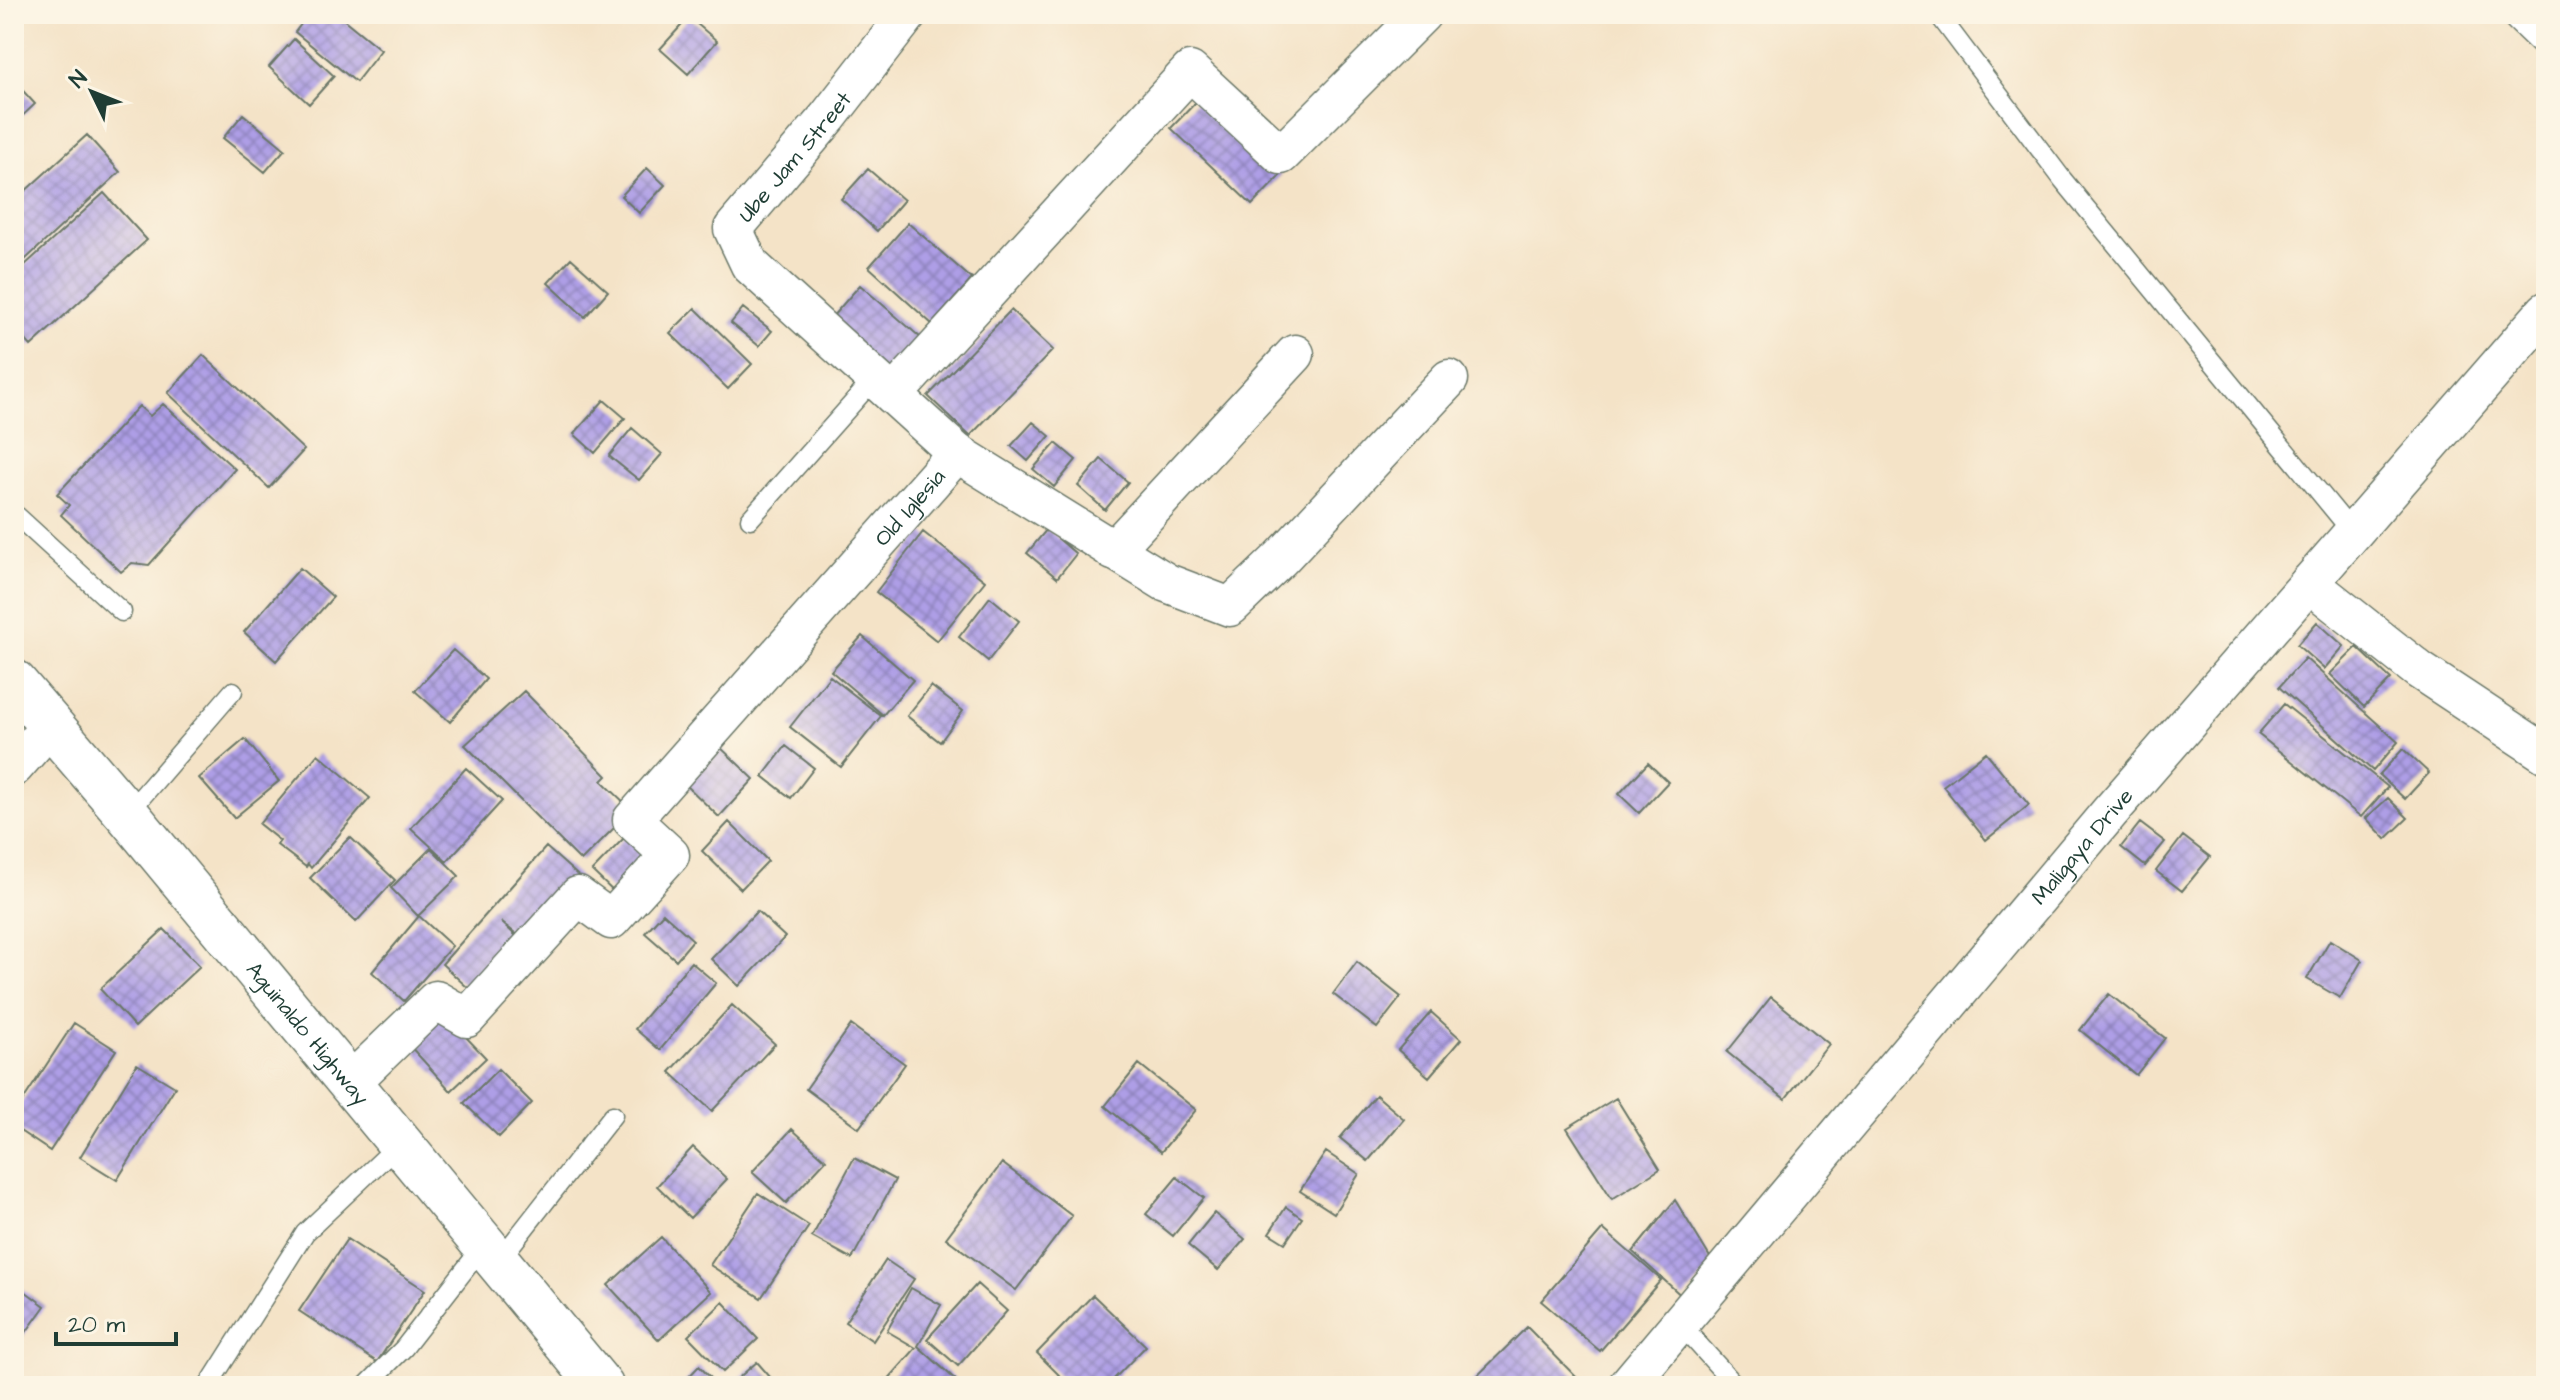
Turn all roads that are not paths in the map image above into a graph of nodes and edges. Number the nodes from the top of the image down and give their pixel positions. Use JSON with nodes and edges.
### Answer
{"nodes":[{"id":1,"x":908,"y":14,"type":"edge"},
{"id":2,"x":1422,"y":14,"type":"edge"},
{"id":3,"x":1938,"y":14,"type":"edge"},
{"id":4,"x":2522,"y":14,"type":"edge"},
{"id":5,"x":2546,"y":37,"type":"edge"},
{"id":6,"x":2546,"y":311,"type":"edge"},
{"id":7,"x":1295,"y":354,"type":"dead end"},
{"id":8,"x":1449,"y":379,"type":"dead end"},
{"id":9,"x":883,"y":387,"type":"junction"},
{"id":10,"x":957,"y":453,"type":"junction"},
{"id":11,"x":17,"y":516,"type":"dead end"},
{"id":12,"x":750,"y":519,"type":"dead end"},
{"id":13,"x":2353,"y":533,"type":"junction"},
{"id":14,"x":1113,"y":551,"type":"junction"},
{"id":15,"x":2309,"y":583,"type":"junction"},
{"id":16,"x":122,"y":612,"type":"dead end"},
{"id":17,"x":14,"y":682,"type":"edge"},
{"id":18,"x":233,"y":691,"type":"dead end"},
{"id":19,"x":51,"y":725,"type":"junction"},
{"id":20,"x":2546,"y":754,"type":"edge"},
{"id":21,"x":14,"y":767,"type":"edge"},
{"id":22,"x":127,"y":814,"type":"junction"},
{"id":23,"x":349,"y":1084,"type":"junction"},
{"id":24,"x":613,"y":1115,"type":"dead end"},
{"id":25,"x":400,"y":1143,"type":"junction"},
{"id":26,"x":491,"y":1253,"type":"junction"},
{"id":27,"x":1680,"y":1324,"type":"junction"},
{"id":28,"x":208,"y":1386,"type":"edge"},
{"id":29,"x":366,"y":1386,"type":"edge"},
{"id":30,"x":601,"y":1386,"type":"edge"},
{"id":31,"x":1627,"y":1386,"type":"edge"},
{"id":32,"x":1736,"y":1386,"type":"edge"}],
"edges":[{"from":1,"to":9,"type":"street","name":"Ube Jam Street"},
{"from":2,"to":9,"type":"street"},
{"from":3,"to":13,"type":"lane"},
{"from":4,"to":5,"type":"street"},
{"from":6,"to":13,"type":"street","name":"Maligaya Drive"},
{"from":7,"to":14,"type":"street"},
{"from":8,"to":14,"type":"street"},
{"from":9,"to":10,"type":"street","name":"Old Iglesia"},
{"from":9,"to":12,"type":"lane"},
{"from":10,"to":14,"type":"street"},
{"from":10,"to":23,"type":"street","name":"Old Iglesia"},
{"from":11,"to":16,"type":"lane"},
{"from":13,"to":15,"type":"street","name":"Maligaya Drive"},
{"from":15,"to":20,"type":"street"},
{"from":15,"to":27,"type":"street","name":"Maligaya Drive"},
{"from":17,"to":19,"type":"main road","name":"Aguinaldo Highway"},
{"from":18,"to":22,"type":"lane"},
{"from":19,"to":21,"type":"street"},
{"from":19,"to":22,"type":"main road","name":"Aguinaldo Highway"},
{"from":22,"to":23,"type":"main road","name":"Aguinaldo Highway"},
{"from":23,"to":25,"type":"main road","name":"Aguinaldo Highway"},
{"from":24,"to":26,"type":"lane"},
{"from":25,"to":26,"type":"main road","name":"Aguinaldo Highway"},
{"from":25,"to":28,"type":"lane"},
{"from":26,"to":29,"type":"lane"},
{"from":26,"to":30,"type":"main road","name":"Aguinaldo Highway"},
{"from":27,"to":31,"type":"street","name":"Maligaya Drive"},
{"from":27,"to":32,"type":"lane"}]}
